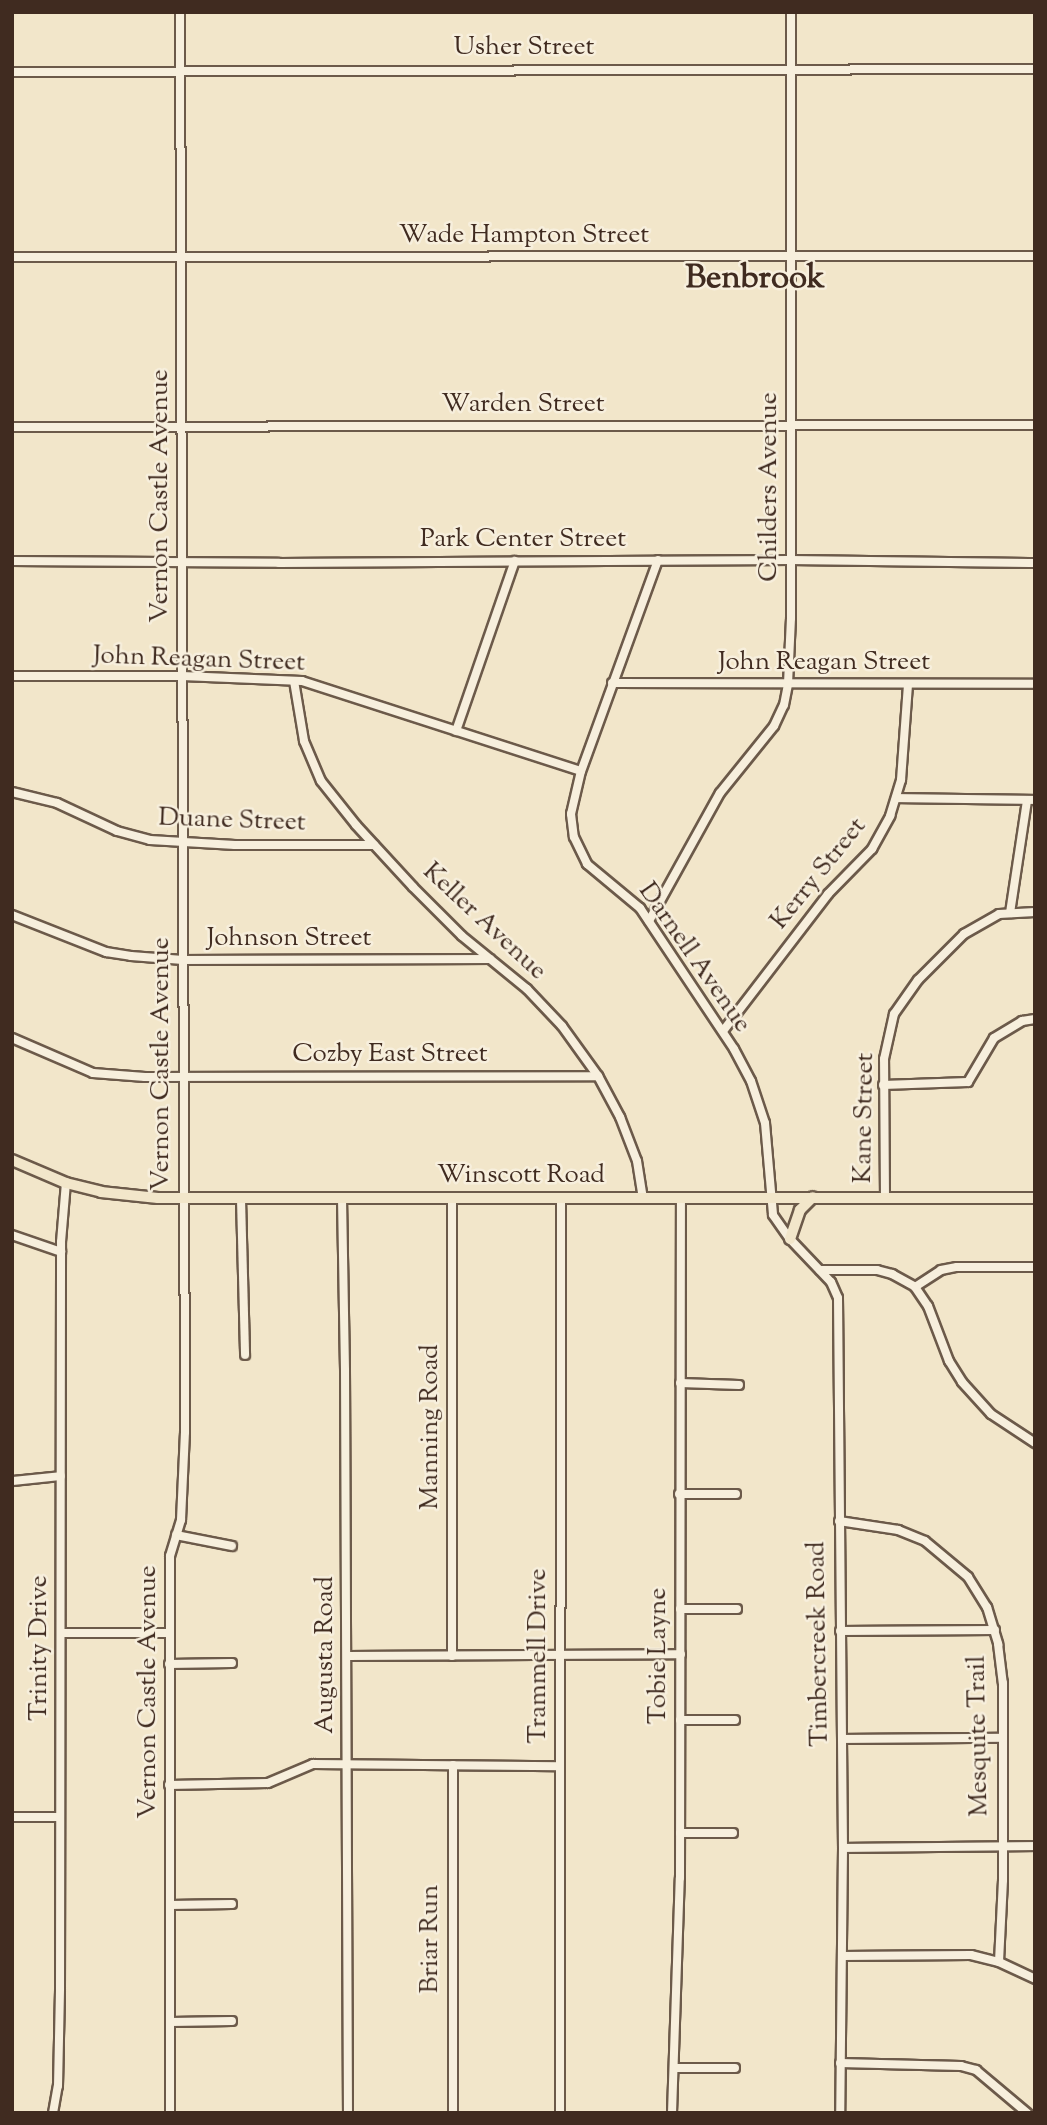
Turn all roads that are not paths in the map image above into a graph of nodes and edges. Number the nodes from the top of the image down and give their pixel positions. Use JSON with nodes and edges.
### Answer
{"nodes":[{"id":1,"x":180,"y":12,"type":"edge"},
{"id":2,"x":791,"y":12,"type":"edge"},
{"id":3,"x":1035,"y":69,"type":"edge"},
{"id":4,"x":791,"y":70,"type":"junction"},
{"id":5,"x":181,"y":71,"type":"junction"},
{"id":6,"x":12,"y":72,"type":"edge"},
{"id":7,"x":1035,"y":256,"type":"edge"},
{"id":8,"x":12,"y":257,"type":"edge"},
{"id":9,"x":792,"y":257,"type":"junction"},
{"id":10,"x":181,"y":258,"type":"junction"},
{"id":11,"x":792,"y":425,"type":"junction"},
{"id":12,"x":1035,"y":425,"type":"edge"},
{"id":13,"x":12,"y":427,"type":"edge"},
{"id":14,"x":183,"y":428,"type":"junction"},
{"id":15,"x":658,"y":560,"type":"junction"},
{"id":16,"x":790,"y":560,"type":"junction"},
{"id":17,"x":12,"y":561,"type":"edge"},
{"id":18,"x":182,"y":561,"type":"junction"},
{"id":19,"x":514,"y":561,"type":"junction"},
{"id":20,"x":1035,"y":564,"type":"edge"},
{"id":21,"x":12,"y":676,"type":"edge"},
{"id":22,"x":182,"y":676,"type":"junction"},
{"id":23,"x":294,"y":681,"type":"junction"},
{"id":24,"x":612,"y":683,"type":"junction"},
{"id":25,"x":788,"y":684,"type":"junction"},
{"id":26,"x":908,"y":684,"type":"junction"},
{"id":27,"x":1035,"y":684,"type":"edge"},
{"id":28,"x":456,"y":731,"type":"junction"},
{"id":29,"x":581,"y":772,"type":"junction"},
{"id":30,"x":12,"y":792,"type":"edge"},
{"id":31,"x":896,"y":798,"type":"junction"},
{"id":32,"x":1031,"y":800,"type":"edge"},
{"id":33,"x":182,"y":843,"type":"junction"},
{"id":34,"x":374,"y":845,"type":"junction"},
{"id":35,"x":1035,"y":912,"type":"edge"},
{"id":36,"x":1010,"y":913,"type":"junction"},
{"id":37,"x":12,"y":915,"type":"edge"},
{"id":38,"x":649,"y":921,"type":"junction"},
{"id":39,"x":490,"y":958,"type":"junction"},
{"id":40,"x":183,"y":960,"type":"junction"},
{"id":41,"x":1035,"y":1019,"type":"edge"},
{"id":42,"x":723,"y":1031,"type":"junction"},
{"id":43,"x":12,"y":1038,"type":"edge"},
{"id":44,"x":183,"y":1076,"type":"junction"},
{"id":45,"x":598,"y":1076,"type":"junction"},
{"id":46,"x":883,"y":1085,"type":"junction"},
{"id":47,"x":12,"y":1160,"type":"edge"},
{"id":48,"x":66,"y":1183,"type":"junction"},
{"id":49,"x":813,"y":1197,"type":"junction"},
{"id":50,"x":886,"y":1197,"type":"junction"},
{"id":51,"x":184,"y":1198,"type":"junction"},
{"id":52,"x":341,"y":1198,"type":"junction"},
{"id":53,"x":452,"y":1198,"type":"junction"},
{"id":54,"x":771,"y":1198,"type":"junction"},
{"id":55,"x":1035,"y":1198,"type":"edge"},
{"id":56,"x":241,"y":1199,"type":"junction"},
{"id":57,"x":561,"y":1199,"type":"junction"},
{"id":58,"x":643,"y":1199,"type":"junction"},
{"id":59,"x":681,"y":1199,"type":"junction"},
{"id":60,"x":12,"y":1235,"type":"edge"},
{"id":61,"x":789,"y":1239,"type":"junction"},
{"id":62,"x":61,"y":1252,"type":"junction"},
{"id":63,"x":1035,"y":1267,"type":"edge"},
{"id":64,"x":820,"y":1270,"type":"junction"},
{"id":65,"x":915,"y":1287,"type":"junction"},
{"id":66,"x":245,"y":1354,"type":"dead end"},
{"id":67,"x":680,"y":1383,"type":"junction"},
{"id":68,"x":739,"y":1385,"type":"dead end"},
{"id":69,"x":1035,"y":1443,"type":"edge"},
{"id":70,"x":61,"y":1476,"type":"junction"},
{"id":71,"x":12,"y":1481,"type":"edge"},
{"id":72,"x":680,"y":1494,"type":"junction"},
{"id":73,"x":736,"y":1494,"type":"dead end"},
{"id":74,"x":839,"y":1521,"type":"junction"},
{"id":75,"x":176,"y":1535,"type":"junction"},
{"id":76,"x":232,"y":1546,"type":"dead end"},
{"id":77,"x":737,"y":1608,"type":"dead end"},
{"id":78,"x":680,"y":1609,"type":"junction"},
{"id":79,"x":995,"y":1630,"type":"junction"},
{"id":80,"x":840,"y":1631,"type":"junction"},
{"id":81,"x":62,"y":1633,"type":"junction"},
{"id":82,"x":169,"y":1633,"type":"junction"},
{"id":83,"x":681,"y":1654,"type":"junction"},
{"id":84,"x":347,"y":1656,"type":"junction"},
{"id":85,"x":452,"y":1656,"type":"junction"},
{"id":86,"x":561,"y":1656,"type":"junction"},
{"id":87,"x":232,"y":1663,"type":"dead end"},
{"id":88,"x":169,"y":1664,"type":"junction"},
{"id":89,"x":680,"y":1720,"type":"junction"},
{"id":90,"x":735,"y":1720,"type":"dead end"},
{"id":91,"x":1002,"y":1738,"type":"junction"},
{"id":92,"x":842,"y":1739,"type":"junction"},
{"id":93,"x":347,"y":1764,"type":"junction"},
{"id":94,"x":453,"y":1765,"type":"junction"},
{"id":95,"x":560,"y":1766,"type":"junction"},
{"id":96,"x":169,"y":1785,"type":"junction"},
{"id":97,"x":12,"y":1817,"type":"edge"},
{"id":98,"x":60,"y":1817,"type":"junction"},
{"id":99,"x":680,"y":1833,"type":"junction"},
{"id":100,"x":733,"y":1833,"type":"dead end"},
{"id":101,"x":1035,"y":1846,"type":"edge"},
{"id":102,"x":1002,"y":1847,"type":"junction"},
{"id":103,"x":843,"y":1848,"type":"junction"},
{"id":104,"x":232,"y":1904,"type":"dead end"},
{"id":105,"x":170,"y":1905,"type":"junction"},
{"id":106,"x":842,"y":1956,"type":"junction"},
{"id":107,"x":999,"y":1962,"type":"junction"},
{"id":108,"x":1035,"y":1979,"type":"edge"},
{"id":109,"x":232,"y":2021,"type":"dead end"},
{"id":110,"x":171,"y":2022,"type":"junction"},
{"id":111,"x":840,"y":2063,"type":"junction"},
{"id":112,"x":674,"y":2068,"type":"junction"},
{"id":113,"x":735,"y":2068,"type":"dead end"},
{"id":114,"x":53,"y":2113,"type":"edge"},
{"id":115,"x":170,"y":2113,"type":"edge"},
{"id":116,"x":348,"y":2113,"type":"edge"},
{"id":117,"x":453,"y":2113,"type":"edge"},
{"id":118,"x":560,"y":2113,"type":"edge"},
{"id":119,"x":671,"y":2113,"type":"edge"},
{"id":120,"x":840,"y":2113,"type":"edge"},
{"id":121,"x":1027,"y":2113,"type":"edge"}],
"edges":[{"from":1,"to":5,"type":"street","name":"Vernon Castle Avenue"},
{"from":2,"to":4,"type":"street","name":"Childers Avenue"},
{"from":3,"to":4,"type":"street","name":"Usher Street"},
{"from":4,"to":5,"type":"street","name":"Usher Street"},
{"from":4,"to":9,"type":"street","name":"Childers Avenue"},
{"from":5,"to":6,"type":"street","name":"Usher Street"},
{"from":5,"to":10,"type":"street","name":"Vernon Castle Avenue"},
{"from":7,"to":9,"type":"street","name":"Wade Hampton Street"},
{"from":8,"to":10,"type":"street","name":"Wade Hampton Street"},
{"from":9,"to":10,"type":"street","name":"Wade Hampton Street"},
{"from":9,"to":11,"type":"street","name":"Childers Avenue"},
{"from":10,"to":14,"type":"street","name":"Vernon Castle Avenue"},
{"from":11,"to":12,"type":"street","name":"Warden Street"},
{"from":11,"to":14,"type":"street","name":"Warden Street"},
{"from":11,"to":16,"type":"street","name":"Childers Avenue"},
{"from":13,"to":14,"type":"street","name":"Warden Street"},
{"from":14,"to":18,"type":"street","name":"Vernon Castle Avenue"},
{"from":15,"to":16,"type":"street","name":"Park Center Street"},
{"from":15,"to":19,"type":"street","name":"Park Center Street"},
{"from":15,"to":24,"type":"street","name":"Darnell Avenue"},
{"from":16,"to":20,"type":"street","name":"Park Center Street"},
{"from":16,"to":25,"type":"street","name":"Childers Avenue"},
{"from":17,"to":18,"type":"street","name":"Park Center Street"},
{"from":18,"to":19,"type":"street","name":"Park Center Street"},
{"from":18,"to":22,"type":"street","name":"Vernon Castle Avenue"},
{"from":19,"to":28,"type":"street"},
{"from":21,"to":22,"type":"street","name":"John Reagan Street"},
{"from":22,"to":23,"type":"street","name":"John Reagan Street"},
{"from":22,"to":33,"type":"street","name":"Vernon Castle Avenue"},
{"from":23,"to":28,"type":"street","name":"John Reagan Street"},
{"from":23,"to":34,"type":"street","name":"Keller Avenue"},
{"from":24,"to":25,"type":"street","name":"John Reagan Street"},
{"from":24,"to":29,"type":"street","name":"Darnell Avenue"},
{"from":25,"to":26,"type":"street","name":"John Reagan Street"},
{"from":25,"to":38,"type":"street","name":"Childers Avenue"},
{"from":26,"to":27,"type":"street","name":"John Reagan Street"},
{"from":26,"to":31,"type":"street","name":"Kerry Street"},
{"from":28,"to":29,"type":"street","name":"John Reagan Street"},
{"from":29,"to":38,"type":"street","name":"Darnell Avenue"},
{"from":30,"to":33,"type":"street","name":"Duane Street"},
{"from":31,"to":32,"type":"street"},
{"from":31,"to":42,"type":"street","name":"Kerry Street"},
{"from":32,"to":36,"type":"street"},
{"from":33,"to":34,"type":"street","name":"Duane Street"},
{"from":33,"to":40,"type":"street","name":"Vernon Castle Avenue"},
{"from":34,"to":39,"type":"street","name":"Keller Avenue"},
{"from":35,"to":36,"type":"street","name":"Kane Street"},
{"from":36,"to":46,"type":"street","name":"Kane Street"},
{"from":37,"to":40,"type":"street","name":"Johnson Street"},
{"from":38,"to":42,"type":"street","name":"Darnell Avenue"},
{"from":39,"to":40,"type":"street","name":"Johnson Street"},
{"from":39,"to":45,"type":"street","name":"Keller Avenue"},
{"from":40,"to":44,"type":"street","name":"Vernon Castle Avenue"},
{"from":41,"to":46,"type":"street"},
{"from":42,"to":54,"type":"street","name":"Darnell Avenue"},
{"from":43,"to":44,"type":"street","name":"Cozby East Street"},
{"from":44,"to":45,"type":"street","name":"Cozby East Street"},
{"from":44,"to":51,"type":"street","name":"Vernon Castle Avenue"},
{"from":45,"to":58,"type":"street","name":"Keller Avenue"},
{"from":46,"to":50,"type":"street","name":"Kane Street"},
{"from":47,"to":48,"type":"main road","name":"Winscott Road"},
{"from":48,"to":51,"type":"main road","name":"Winscott Road"},
{"from":48,"to":62,"type":"street","name":"Trinity Drive"},
{"from":49,"to":50,"type":"main road","name":"Winscott Road"},
{"from":49,"to":54,"type":"main road","name":"Winscott Road"},
{"from":49,"to":61,"type":"main road"},
{"from":50,"to":55,"type":"main road","name":"Winscott Road"},
{"from":51,"to":56,"type":"main road","name":"Winscott Road"},
{"from":51,"to":75,"type":"street","name":"Vernon Castle Avenue"},
{"from":52,"to":53,"type":"main road","name":"Winscott Road"},
{"from":52,"to":56,"type":"main road","name":"Winscott Road"},
{"from":52,"to":84,"type":"street","name":"Augusta Road"},
{"from":53,"to":57,"type":"main road","name":"Winscott Road"},
{"from":53,"to":85,"type":"street","name":"Manning Road"},
{"from":54,"to":59,"type":"main road","name":"Winscott Road"},
{"from":54,"to":61,"type":"street","name":"Timbercreek Road"},
{"from":56,"to":66,"type":"street"},
{"from":57,"to":58,"type":"main road","name":"Winscott Road"},
{"from":57,"to":86,"type":"street","name":"Trammell Drive"},
{"from":58,"to":59,"type":"main road","name":"Winscott Road"},
{"from":59,"to":67,"type":"street","name":"Tobie Layne"},
{"from":60,"to":62,"type":"street"},
{"from":61,"to":64,"type":"street","name":"Timbercreek Road"},
{"from":62,"to":70,"type":"street","name":"Trinity Drive"},
{"from":63,"to":65,"type":"street"},
{"from":64,"to":65,"type":"street"},
{"from":64,"to":74,"type":"street","name":"Timbercreek Road"},
{"from":65,"to":69,"type":"street"},
{"from":67,"to":68,"type":"street"},
{"from":67,"to":72,"type":"street","name":"Tobie Layne"},
{"from":70,"to":71,"type":"street"},
{"from":70,"to":81,"type":"street","name":"Trinity Drive"},
{"from":72,"to":73,"type":"street"},
{"from":72,"to":78,"type":"street","name":"Tobie Layne"},
{"from":74,"to":79,"type":"street","name":"Mesquite Trail"},
{"from":74,"to":80,"type":"street","name":"Timbercreek Road"},
{"from":75,"to":76,"type":"street"},
{"from":75,"to":82,"type":"street","name":"Vernon Castle Avenue"},
{"from":77,"to":78,"type":"street"},
{"from":78,"to":83,"type":"street","name":"Tobie Layne"},
{"from":79,"to":80,"type":"street"},
{"from":79,"to":91,"type":"street","name":"Mesquite Trail"},
{"from":80,"to":92,"type":"street","name":"Timbercreek Road"},
{"from":81,"to":82,"type":"street"},
{"from":81,"to":98,"type":"street","name":"Trinity Drive"},
{"from":82,"to":88,"type":"street","name":"Vernon Castle Avenue"},
{"from":83,"to":86,"type":"street"},
{"from":83,"to":89,"type":"street","name":"Tobie Layne"},
{"from":84,"to":85,"type":"street"},
{"from":84,"to":93,"type":"street","name":"Augusta Road"},
{"from":85,"to":86,"type":"street"},
{"from":86,"to":95,"type":"street","name":"Trammell Drive"},
{"from":87,"to":88,"type":"street"},
{"from":88,"to":96,"type":"street","name":"Vernon Castle Avenue"},
{"from":89,"to":90,"type":"street"},
{"from":89,"to":99,"type":"street","name":"Tobie Layne"},
{"from":91,"to":92,"type":"street"},
{"from":91,"to":102,"type":"street","name":"Mesquite Trail"},
{"from":92,"to":103,"type":"street","name":"Timbercreek Road"},
{"from":93,"to":94,"type":"street"},
{"from":93,"to":96,"type":"street"},
{"from":93,"to":116,"type":"street","name":"Augusta Road"},
{"from":94,"to":95,"type":"street"},
{"from":94,"to":117,"type":"street","name":"Briar Run"},
{"from":95,"to":118,"type":"street","name":"Trammell Drive"},
{"from":96,"to":105,"type":"street","name":"Vernon Castle Avenue"},
{"from":97,"to":98,"type":"street"},
{"from":98,"to":114,"type":"street","name":"Trinity Drive"},
{"from":99,"to":100,"type":"street"},
{"from":99,"to":112,"type":"street","name":"Tobie Layne"},
{"from":101,"to":102,"type":"street"},
{"from":102,"to":103,"type":"street"},
{"from":102,"to":107,"type":"street","name":"Mesquite Trail"},
{"from":103,"to":106,"type":"street","name":"Timbercreek Road"},
{"from":104,"to":105,"type":"street"},
{"from":105,"to":110,"type":"street","name":"Vernon Castle Avenue"},
{"from":106,"to":107,"type":"street"},
{"from":106,"to":111,"type":"street","name":"Timbercreek Road"},
{"from":107,"to":108,"type":"street"},
{"from":109,"to":110,"type":"street"},
{"from":110,"to":115,"type":"street","name":"Vernon Castle Avenue"},
{"from":111,"to":120,"type":"street","name":"Timbercreek Road"},
{"from":111,"to":121,"type":"street"},
{"from":112,"to":113,"type":"street"},
{"from":112,"to":119,"type":"street","name":"Tobie Layne"}]}
